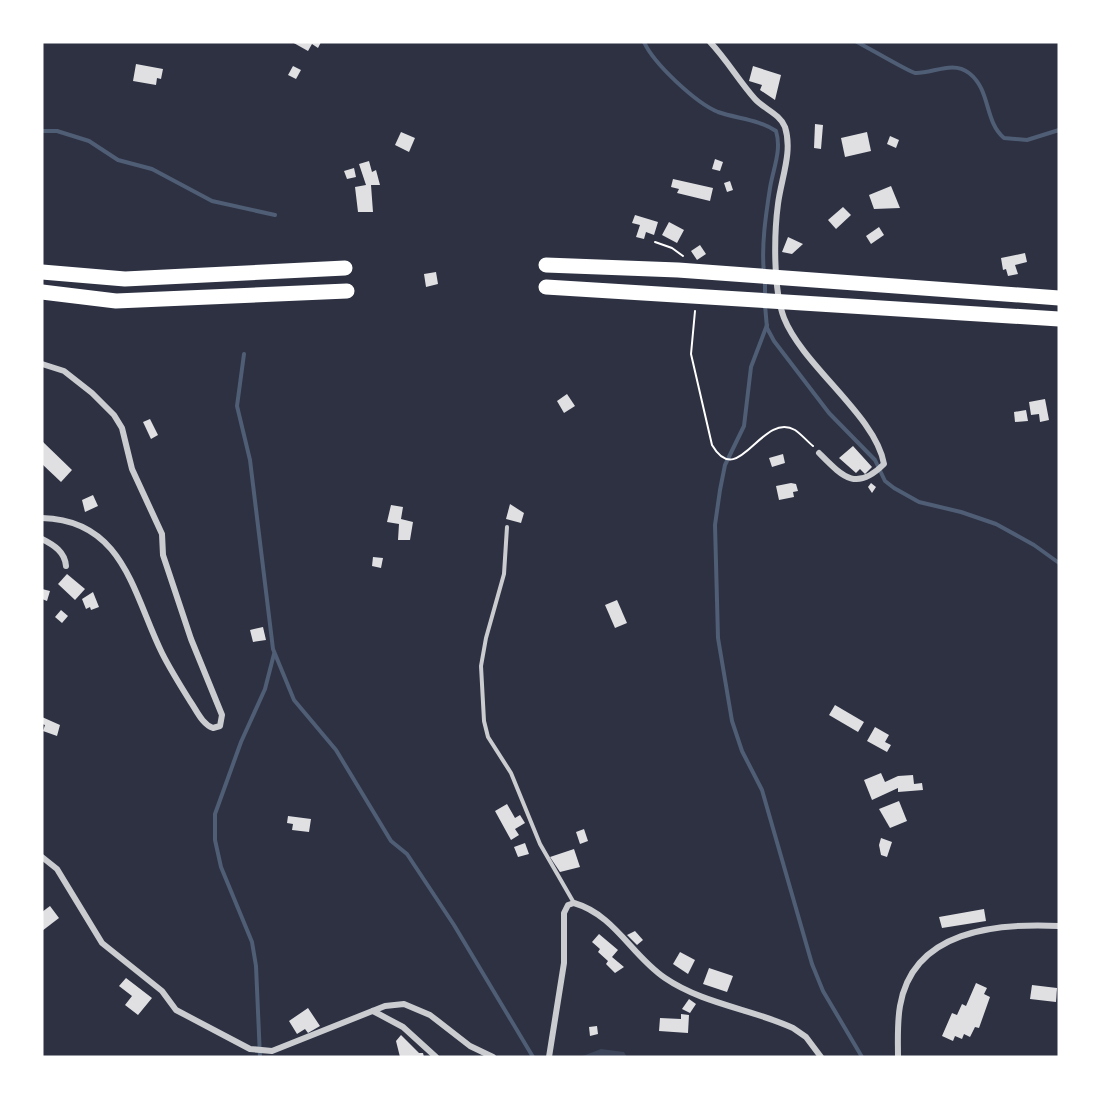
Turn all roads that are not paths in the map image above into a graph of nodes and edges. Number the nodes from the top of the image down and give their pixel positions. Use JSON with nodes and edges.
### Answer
{"nodes":[{"id":1,"x":710,"y":42,"type":"edge"},
{"id":2,"x":546,"y":265,"type":"dead end"},
{"id":3,"x":345,"y":268,"type":"dead end"},
{"id":4,"x":42,"y":272,"type":"edge"},
{"id":5,"x":546,"y":287,"type":"dead end"},
{"id":6,"x":347,"y":291,"type":"dead end"},
{"id":7,"x":42,"y":292,"type":"edge"},
{"id":8,"x":1059,"y":298,"type":"edge"},
{"id":9,"x":1059,"y":319,"type":"edge"},
{"id":10,"x":42,"y":364,"type":"edge"},
{"id":11,"x":819,"y":453,"type":"road end"},
{"id":12,"x":42,"y":518,"type":"edge"},
{"id":13,"x":507,"y":527,"type":"dead end"},
{"id":14,"x":42,"y":539,"type":"edge"},
{"id":15,"x":66,"y":566,"type":"dead end"},
{"id":16,"x":42,"y":857,"type":"edge"},
{"id":17,"x":574,"y":903,"type":"junction"},
{"id":18,"x":1059,"y":926,"type":"edge"},
{"id":19,"x":373,"y":1011,"type":"junction"},
{"id":20,"x":436,"y":1057,"type":"edge"},
{"id":21,"x":493,"y":1057,"type":"edge"},
{"id":22,"x":549,"y":1057,"type":"edge"},
{"id":23,"x":820,"y":1057,"type":"edge"},
{"id":24,"x":898,"y":1057,"type":"edge"}],
"edges":[{"from":1,"to":11,"type":"street"},
{"from":2,"to":8,"type":"highway"},
{"from":3,"to":4,"type":"highway"},
{"from":5,"to":9,"type":"highway"},
{"from":6,"to":7,"type":"highway"},
{"from":10,"to":12,"type":"street"},
{"from":13,"to":17,"type":"lane"},
{"from":14,"to":15,"type":"street"},
{"from":16,"to":19,"type":"street"},
{"from":17,"to":22,"type":"street"},
{"from":17,"to":23,"type":"street"},
{"from":18,"to":24,"type":"street"},
{"from":19,"to":20,"type":"street"},
{"from":19,"to":21,"type":"street"}]}
